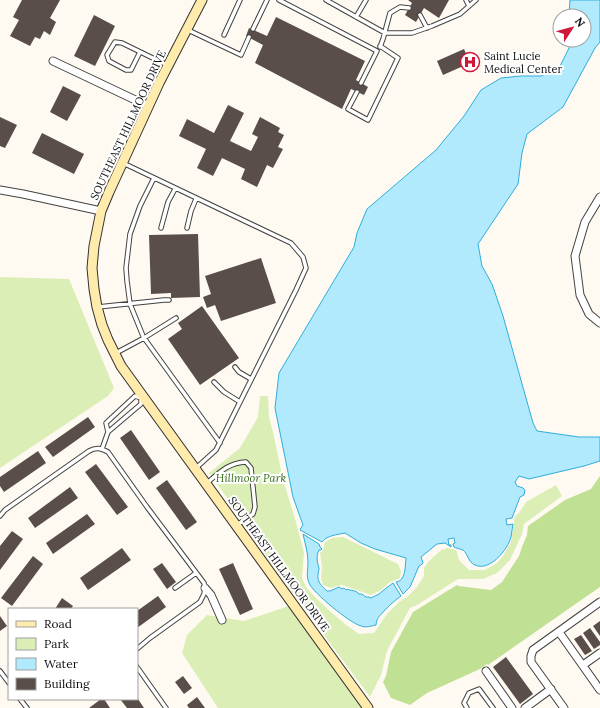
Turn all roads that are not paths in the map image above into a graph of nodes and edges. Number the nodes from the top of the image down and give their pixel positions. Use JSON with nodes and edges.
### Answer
{"nodes":[{"id":1,"x":202,"y":0,"type":"edge"},
{"id":2,"x":240,"y":0,"type":"edge"},
{"id":3,"x":267,"y":0,"type":"edge"},
{"id":4,"x":279,"y":0,"type":"edge"},
{"id":5,"x":326,"y":0,"type":"edge"},
{"id":6,"x":366,"y":0,"type":"edge"},
{"id":7,"x":466,"y":0,"type":"edge"},
{"id":8,"x":476,"y":0,"type":"edge"},
{"id":9,"x":469,"y":6,"type":"junction"},
{"id":10,"x":409,"y":8,"type":"dead end"},
{"id":11,"x":420,"y":15,"type":"dead end"},
{"id":12,"x":356,"y":17,"type":"junction"},
{"id":13,"x":427,"y":28,"type":"junction"},
{"id":14,"x":187,"y":29,"type":"junction"},
{"id":15,"x":252,"y":29,"type":"dead end"},
{"id":16,"x":385,"y":33,"type":"junction"},
{"id":17,"x":224,"y":35,"type":"dead end"},
{"id":18,"x":249,"y":37,"type":"dead end"},
{"id":19,"x":380,"y":46,"type":"junction"},
{"id":20,"x":377,"y":51,"type":"junction"},
{"id":21,"x":140,"y":52,"type":"junction"},
{"id":22,"x":53,"y":61,"type":"dead end"},
{"id":23,"x":168,"y":66,"type":"junction"},
{"id":24,"x":361,"y":83,"type":"dead end"},
{"id":25,"x":357,"y":92,"type":"dead end"},
{"id":26,"x":148,"y":106,"type":"junction"},
{"id":27,"x":122,"y":163,"type":"junction"},
{"id":28,"x":154,"y":178,"type":"junction"},
{"id":29,"x":175,"y":189,"type":"junction"},
{"id":30,"x":0,"y":190,"type":"edge"},
{"id":31,"x":600,"y":197,"type":"edge"},
{"id":32,"x":196,"y":199,"type":"junction"},
{"id":33,"x":101,"y":211,"type":"junction"},
{"id":34,"x":162,"y":228,"type":"dead end"},
{"id":35,"x":187,"y":228,"type":"dead end"},
{"id":36,"x":169,"y":300,"type":"dead end"},
{"id":37,"x":130,"y":304,"type":"junction"},
{"id":38,"x":97,"y":307,"type":"junction"},
{"id":39,"x":176,"y":318,"type":"dead end"},
{"id":40,"x":600,"y":323,"type":"edge"},
{"id":41,"x":144,"y":338,"type":"junction"},
{"id":42,"x":115,"y":353,"type":"junction"},
{"id":43,"x":234,"y":367,"type":"dead end"},
{"id":44,"x":251,"y":380,"type":"junction"},
{"id":45,"x":214,"y":382,"type":"dead end"},
{"id":46,"x":142,"y":397,"type":"junction"},
{"id":47,"x":240,"y":402,"type":"junction"},
{"id":48,"x":108,"y":432,"type":"junction"},
{"id":49,"x":220,"y":443,"type":"junction"},
{"id":50,"x":102,"y":449,"type":"junction"},
{"id":51,"x":195,"y":468,"type":"junction"},
{"id":52,"x":206,"y":484,"type":"junction"},
{"id":53,"x":0,"y":516,"type":"edge"},
{"id":54,"x":236,"y":526,"type":"junction"},
{"id":55,"x":196,"y":572,"type":"junction"},
{"id":56,"x":175,"y":588,"type":"dead end"},
{"id":57,"x":205,"y":588,"type":"junction"},
{"id":58,"x":600,"y":602,"type":"edge"},
{"id":59,"x":222,"y":620,"type":"dead end"},
{"id":60,"x":559,"y":632,"type":"junction"},
{"id":61,"x":138,"y":648,"type":"edge"},
{"id":62,"x":600,"y":653,"type":"edge"},
{"id":63,"x":582,"y":665,"type":"junction"},
{"id":64,"x":138,"y":668,"type":"edge"},
{"id":65,"x":486,"y":670,"type":"dead end"},
{"id":66,"x":0,"y":671,"type":"edge"},
{"id":67,"x":8,"y":682,"type":"edge"},
{"id":68,"x":551,"y":690,"type":"junction"},
{"id":69,"x":600,"y":690,"type":"edge"},
{"id":70,"x":21,"y":700,"type":"edge"},
{"id":71,"x":27,"y":708,"type":"edge"},
{"id":72,"x":166,"y":708,"type":"edge"},
{"id":73,"x":368,"y":708,"type":"edge"},
{"id":74,"x":467,"y":708,"type":"edge"},
{"id":75,"x":493,"y":708,"type":"edge"},
{"id":76,"x":512,"y":708,"type":"edge"},
{"id":77,"x":525,"y":708,"type":"edge"},
{"id":78,"x":564,"y":708,"type":"edge"}],
"edges":[{"from":1,"to":14,"type":"street","name":"SOUTHEAST HILLMOOR DRIVE"},
{"from":2,"to":17,"type":"lane"},
{"from":3,"to":15,"type":"lane"},
{"from":4,"to":20,"type":"lane"},
{"from":5,"to":12,"type":"lane"},
{"from":6,"to":12,"type":"lane"},
{"from":7,"to":9,"type":"lane"},
{"from":8,"to":9,"type":"lane"},
{"from":9,"to":13,"type":"lane"},
{"from":10,"to":16,"type":"lane"},
{"from":11,"to":13,"type":"lane"},
{"from":12,"to":16,"type":"lane"},
{"from":13,"to":16,"type":"lane"},
{"from":14,"to":18,"type":"lane"},
{"from":14,"to":23,"type":"street","name":"SOUTHEAST HILLMOOR DRIVE"},
{"from":16,"to":19,"type":"lane"},
{"from":19,"to":20,"type":"lane"},
{"from":19,"to":25,"type":"lane"},
{"from":20,"to":24,"type":"lane"},
{"from":21,"to":21,"type":"lane"},
{"from":21,"to":23,"type":"lane"},
{"from":22,"to":26,"type":"street"},
{"from":23,"to":26,"type":"street","name":"SOUTHEAST HILLMOOR DRIVE"},
{"from":26,"to":27,"type":"street","name":"SOUTHEAST HILLMOOR DRIVE"},
{"from":27,"to":28,"type":"lane"},
{"from":27,"to":33,"type":"street","name":"SOUTHEAST HILLMOOR DRIVE"},
{"from":28,"to":29,"type":"lane"},
{"from":28,"to":37,"type":"lane"},
{"from":29,"to":32,"type":"lane"},
{"from":29,"to":34,"type":"lane"},
{"from":30,"to":33,"type":"street"},
{"from":31,"to":40,"type":"street"},
{"from":32,"to":35,"type":"lane"},
{"from":32,"to":44,"type":"lane"},
{"from":33,"to":38,"type":"street","name":"SOUTHEAST HILLMOOR DRIVE"},
{"from":36,"to":37,"type":"lane"},
{"from":37,"to":38,"type":"lane"},
{"from":37,"to":41,"type":"lane"},
{"from":38,"to":42,"type":"street","name":"SOUTHEAST HILLMOOR DRIVE"},
{"from":39,"to":41,"type":"lane"},
{"from":41,"to":42,"type":"lane"},
{"from":41,"to":49,"type":"lane"},
{"from":42,"to":46,"type":"street","name":"SOUTHEAST HILLMOOR DRIVE"},
{"from":43,"to":44,"type":"lane"},
{"from":44,"to":47,"type":"lane"},
{"from":45,"to":47,"type":"lane"},
{"from":46,"to":48,"type":"lane"},
{"from":46,"to":48,"type":"lane"},
{"from":46,"to":51,"type":"street","name":"SOUTHEAST HILLMOOR DRIVE"},
{"from":47,"to":49,"type":"lane"},
{"from":48,"to":50,"type":"lane"},
{"from":49,"to":51,"type":"lane"},
{"from":50,"to":53,"type":"lane"},
{"from":50,"to":55,"type":"lane"},
{"from":51,"to":52,"type":"street","name":"SOUTHEAST HILLMOOR DRIVE"},
{"from":52,"to":54,"type":"street","name":"SOUTHEAST HILLMOOR DRIVE"},
{"from":52,"to":54,"type":"lane"},
{"from":54,"to":73,"type":"street","name":"SOUTHEAST HILLMOOR DRIVE"},
{"from":55,"to":56,"type":"lane"},
{"from":55,"to":57,"type":"lane"},
{"from":57,"to":59,"type":"street"},
{"from":57,"to":61,"type":"lane"},
{"from":58,"to":60,"type":"street"},
{"from":60,"to":63,"type":"street"},
{"from":60,"to":68,"type":"street"},
{"from":62,"to":63,"type":"street"},
{"from":63,"to":69,"type":"street"},
{"from":64,"to":72,"type":"lane"},
{"from":65,"to":76,"type":"street"},
{"from":66,"to":67,"type":"lane"},
{"from":68,"to":77,"type":"street"},
{"from":68,"to":78,"type":"street"},
{"from":70,"to":71,"type":"lane"},
{"from":74,"to":75,"type":"lane"}]}
